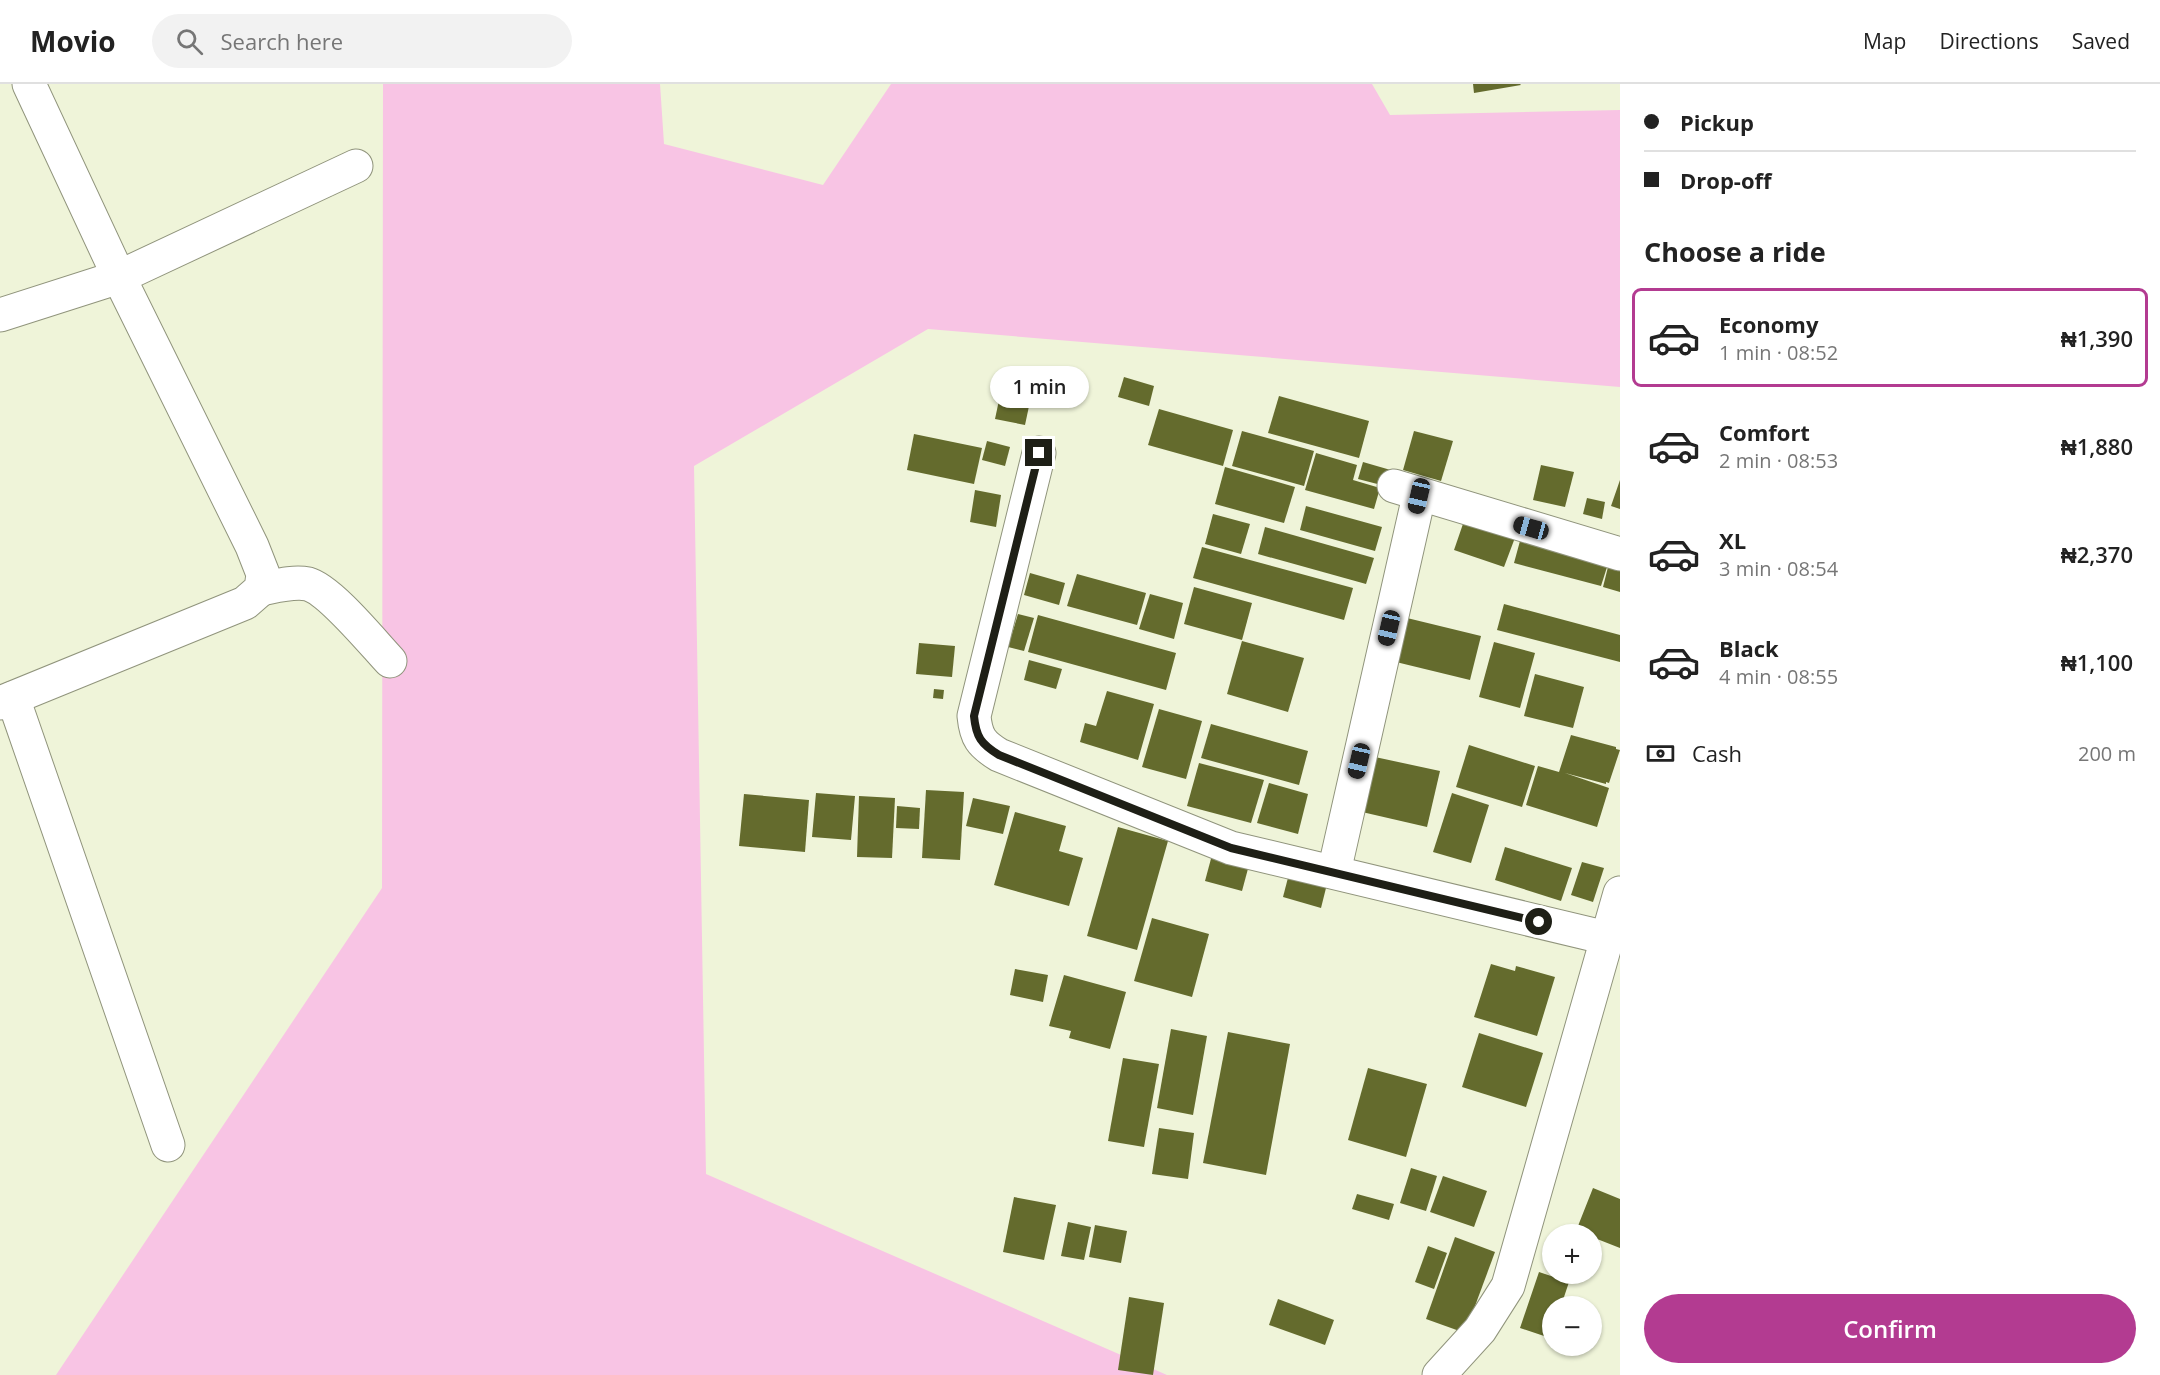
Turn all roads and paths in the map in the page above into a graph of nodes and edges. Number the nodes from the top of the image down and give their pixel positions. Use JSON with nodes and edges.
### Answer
{"nodes":[{"id":1,"x":29,"y":84,"type":"edge"},
{"id":2,"x":356,"y":166,"type":"dead end"},
{"id":3,"x":118,"y":277,"type":"junction"},
{"id":4,"x":0,"y":315,"type":"edge"},
{"id":5,"x":1039,"y":453,"type":"dead end"},
{"id":6,"x":1620,"y":554,"type":"edge"},
{"id":7,"x":261,"y":589,"type":"junction"},
{"id":8,"x":390,"y":661,"type":"dead end"},
{"id":9,"x":7,"y":700,"type":"edge"},
{"id":10,"x":1334,"y":872,"type":"junction"},
{"id":11,"x":1620,"y":893,"type":"edge"},
{"id":12,"x":1607,"y":938,"type":"junction"},
{"id":13,"x":168,"y":1145,"type":"dead end"},
{"id":14,"x":1439,"y":1375,"type":"edge"}],
"edges":[{"from":1,"to":3,"type":"street"},
{"from":2,"to":3,"type":"street"},
{"from":3,"to":4,"type":"street"},
{"from":3,"to":7,"type":"street"},
{"from":5,"to":10,"type":"street"},
{"from":6,"to":10,"type":"street"},
{"from":7,"to":8,"type":"street"},
{"from":7,"to":9,"type":"street"},
{"from":9,"to":13,"type":"street"},
{"from":10,"to":12,"type":"street"},
{"from":11,"to":12,"type":"street"},
{"from":12,"to":14,"type":"street"}]}
